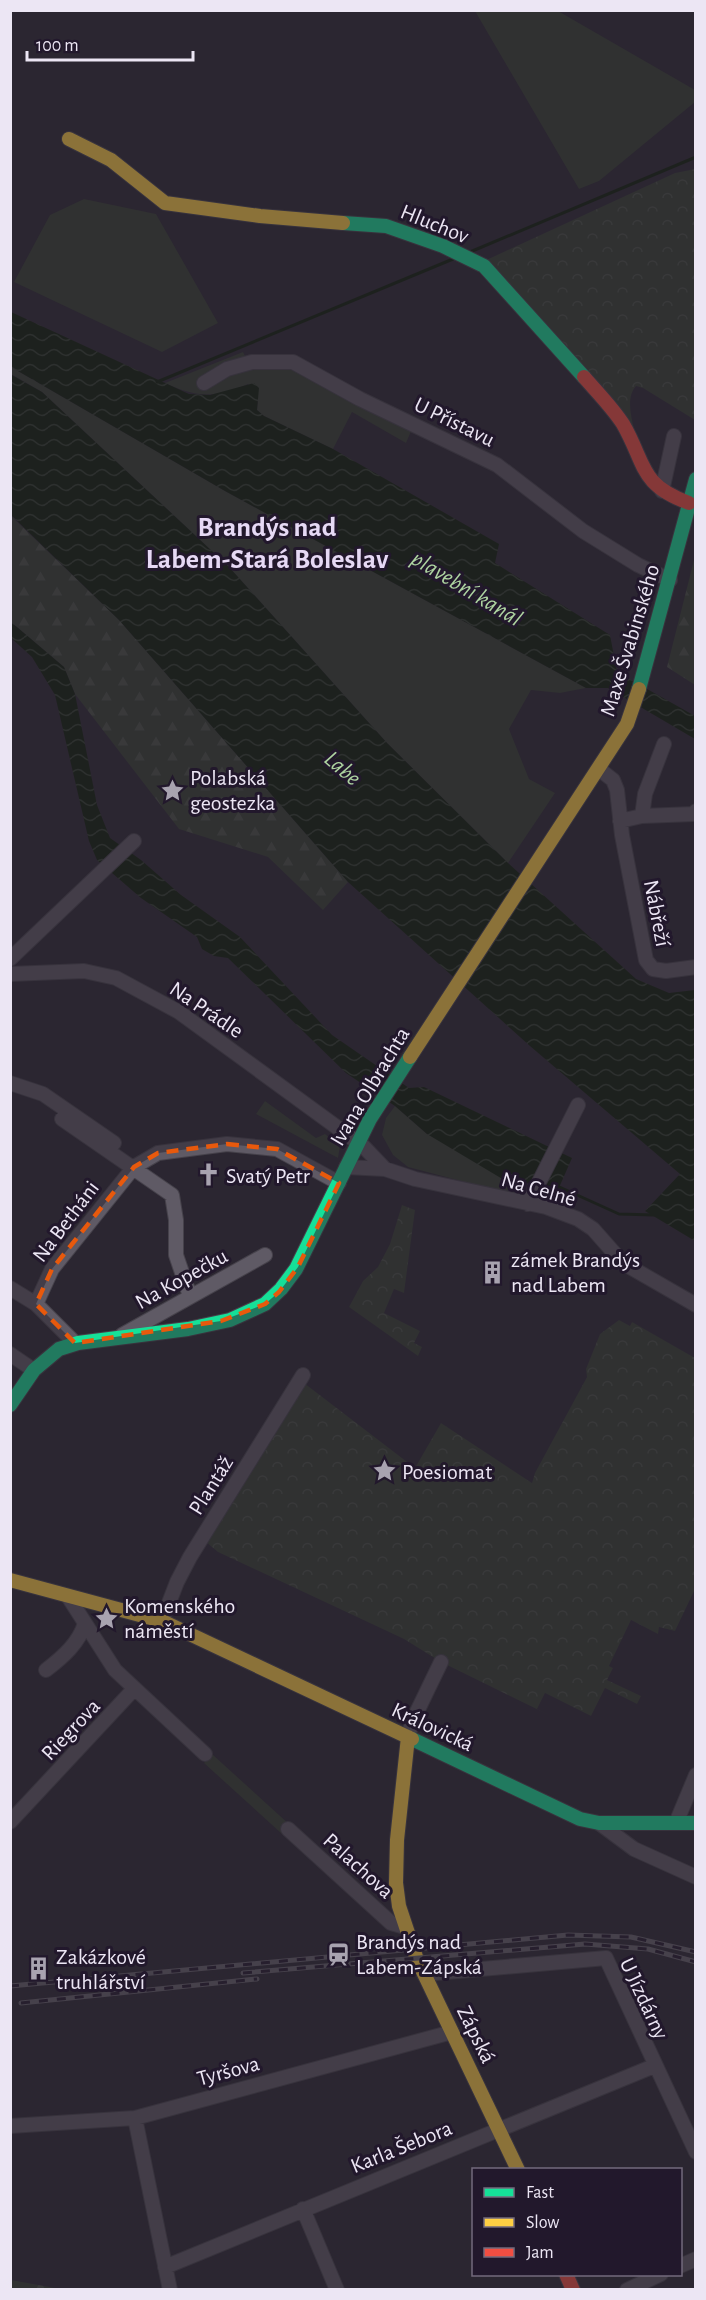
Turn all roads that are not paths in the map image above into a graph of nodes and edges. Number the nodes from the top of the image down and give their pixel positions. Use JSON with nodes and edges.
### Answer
{"nodes":[{"id":1,"x":69,"y":139,"type":"dead end"},
{"id":2,"x":204,"y":383,"type":"dead end"},
{"id":3,"x":674,"y":436,"type":"dead end"},
{"id":4,"x":696,"y":479,"type":"edge"},
{"id":5,"x":662,"y":491,"type":"junction"},
{"id":6,"x":689,"y":503,"type":"junction"},
{"id":7,"x":670,"y":580,"type":"junction"},
{"id":8,"x":664,"y":744,"type":"dead end"},
{"id":9,"x":599,"y":769,"type":"junction"},
{"id":10,"x":696,"y":812,"type":"edge"},
{"id":11,"x":642,"y":816,"type":"junction"},
{"id":12,"x":620,"y":821,"type":"junction"},
{"id":13,"x":558,"y":833,"type":"joint"},
{"id":14,"x":134,"y":842,"type":"dead end"},
{"id":15,"x":10,"y":959,"type":"edge"},
{"id":16,"x":696,"y":967,"type":"edge"},
{"id":17,"x":10,"y":974,"type":"edge"},
{"id":18,"x":10,"y":1083,"type":"edge"},
{"id":19,"x":578,"y":1105,"type":"dead end"},
{"id":20,"x":62,"y":1119,"type":"dead end"},
{"id":21,"x":356,"y":1143,"type":"junction"},
{"id":22,"x":134,"y":1167,"type":"junction"},
{"id":23,"x":346,"y":1167,"type":"junction"},
{"id":24,"x":386,"y":1169,"type":"junction"},
{"id":25,"x":339,"y":1183,"type":"junction"},
{"id":26,"x":528,"y":1204,"type":"junction"},
{"id":27,"x":265,"y":1255,"type":"dead end"},
{"id":28,"x":10,"y":1288,"type":"edge"},
{"id":29,"x":190,"y":1296,"type":"junction"},
{"id":30,"x":36,"y":1304,"type":"junction"},
{"id":31,"x":696,"y":1305,"type":"edge"},
{"id":32,"x":118,"y":1337,"type":"junction"},
{"id":33,"x":75,"y":1343,"type":"junction"},
{"id":34,"x":10,"y":1354,"type":"edge"},
{"id":35,"x":32,"y":1369,"type":"junction"},
{"id":36,"x":303,"y":1375,"type":"dead end"},
{"id":37,"x":10,"y":1405,"type":"edge"},
{"id":38,"x":10,"y":1580,"type":"edge"},
{"id":39,"x":69,"y":1598,"type":"junction"},
{"id":40,"x":162,"y":1622,"type":"junction"},
{"id":41,"x":85,"y":1623,"type":"junction"},
{"id":42,"x":441,"y":1662,"type":"dead end"},
{"id":43,"x":46,"y":1670,"type":"dead end"},
{"id":44,"x":134,"y":1689,"type":"junction"},
{"id":45,"x":408,"y":1737,"type":"junction"},
{"id":46,"x":205,"y":1754,"type":"dead end"},
{"id":47,"x":696,"y":1775,"type":"edge"},
{"id":48,"x":10,"y":1822,"type":"edge"},
{"id":49,"x":599,"y":1823,"type":"junction"},
{"id":50,"x":676,"y":1823,"type":"junction"},
{"id":51,"x":696,"y":1823,"type":"edge"},
{"id":52,"x":288,"y":1829,"type":"dead end"},
{"id":53,"x":696,"y":1877,"type":"edge"},
{"id":54,"x":405,"y":1927,"type":"junction"},
{"id":55,"x":424,"y":1974,"type":"junction"},
{"id":56,"x":452,"y":2032,"type":"junction"},
{"id":57,"x":654,"y":2066,"type":"junction"},
{"id":58,"x":135,"y":2118,"type":"junction"},
{"id":59,"x":10,"y":2126,"type":"edge"},
{"id":60,"x":499,"y":2129,"type":"junction"},
{"id":61,"x":696,"y":2152,"type":"edge"},
{"id":62,"x":518,"y":2168,"type":"edge"},
{"id":63,"x":303,"y":2209,"type":"junction"},
{"id":64,"x":696,"y":2259,"type":"edge"},
{"id":65,"x":682,"y":2266,"type":"edge"},
{"id":66,"x":165,"y":2267,"type":"junction"},
{"id":67,"x":656,"y":2276,"type":"edge"},
{"id":68,"x":170,"y":2289,"type":"edge"},
{"id":69,"x":337,"y":2289,"type":"edge"},
{"id":70,"x":627,"y":2289,"type":"edge"}],
"edges":[{"from":1,"to":5,"type":"main road","name":"Hluchov"},
{"from":2,"to":7,"type":"street","name":"U Přístavu"},
{"from":3,"to":5,"type":"street"},
{"from":4,"to":6,"type":"main road","name":"Maxe Švabinského"},
{"from":5,"to":6,"type":"main road","name":"Hluchov"},
{"from":6,"to":7,"type":"main road","name":"Maxe Švabinského"},
{"from":7,"to":9,"type":"main road","name":"Maxe Švabinského"},
{"from":8,"to":11,"type":"street"},
{"from":9,"to":12,"type":"street","name":"Nábřeží"},
{"from":9,"to":13,"type":"main road","name":"Maxe Švabinského"},
{"from":10,"to":11,"type":"street"},
{"from":11,"to":12,"type":"street"},
{"from":12,"to":16,"type":"street","name":"Nábřeží"},
{"from":13,"to":21,"type":"main road","name":"Ivana Olbrachta"},
{"from":14,"to":15,"type":"street"},
{"from":17,"to":21,"type":"street","name":"Na Prádle"},
{"from":18,"to":22,"type":"street"},
{"from":19,"to":26,"type":"street"},
{"from":20,"to":22,"type":"street"},
{"from":21,"to":23,"type":"main road","name":"Ivana Olbrachta"},
{"from":21,"to":24,"type":"street","name":"Na Prádle"},
{"from":22,"to":25,"type":"street"},
{"from":22,"to":29,"type":"street"},
{"from":22,"to":30,"type":"street","name":"Na Betháni"},
{"from":23,"to":24,"type":"street","name":"Na Celné"},
{"from":23,"to":25,"type":"main road","name":"Ivana Olbrachta"},
{"from":24,"to":26,"type":"street","name":"Na Celné"},
{"from":25,"to":32,"type":"main road","name":"Ivana Olbrachta"},
{"from":26,"to":31,"type":"street","name":"Na Celné"},
{"from":27,"to":29,"type":"street","name":"Na Kopečku"},
{"from":28,"to":30,"type":"street"},
{"from":29,"to":32,"type":"street","name":"Na Kopečku"},
{"from":30,"to":33,"type":"street"},
{"from":32,"to":33,"type":"main road","name":"Ivana Olbrachta"},
{"from":33,"to":35,"type":"main road","name":"Ivana Olbrachta"},
{"from":34,"to":35,"type":"street"},
{"from":35,"to":37,"type":"main road","name":"Ivana Olbrachta"},
{"from":36,"to":40,"type":"street","name":"Plantáž"},
{"from":38,"to":39,"type":"main road","name":"Královická"},
{"from":39,"to":40,"type":"main road","name":"Královická"},
{"from":39,"to":41,"type":"street"},
{"from":40,"to":45,"type":"main road","name":"Královická"},
{"from":41,"to":43,"type":"street"},
{"from":41,"to":44,"type":"street"},
{"from":42,"to":45,"type":"street"},
{"from":44,"to":46,"type":"street"},
{"from":44,"to":48,"type":"street","name":"Riegrova"},
{"from":45,"to":49,"type":"main road","name":"Královická"},
{"from":45,"to":54,"type":"main road","name":"Zápská"},
{"from":47,"to":50,"type":"street"},
{"from":49,"to":50,"type":"main road","name":"Královická"},
{"from":49,"to":53,"type":"street"},
{"from":50,"to":51,"type":"main road","name":"Královická"},
{"from":52,"to":54,"type":"street","name":"Palachova"},
{"from":54,"to":55,"type":"main road","name":"Zápská"},
{"from":55,"to":56,"type":"main road","name":"Zápská"},
{"from":55,"to":57,"type":"street","name":"U Jízdárny"},
{"from":56,"to":58,"type":"street","name":"Tyršova"},
{"from":56,"to":60,"type":"main road","name":"Zápská"},
{"from":57,"to":60,"type":"street","name":"Karla Šebora"},
{"from":57,"to":61,"type":"street","name":"U Jízdárny"},
{"from":58,"to":59,"type":"street","name":"Tyršova"},
{"from":58,"to":66,"type":"street"},
{"from":60,"to":62,"type":"main road","name":"Zápská"},
{"from":60,"to":63,"type":"street","name":"Karla Šebora"},
{"from":63,"to":66,"type":"street","name":"Karla Šebora"},
{"from":63,"to":69,"type":"street"},
{"from":64,"to":65,"type":"street"},
{"from":66,"to":68,"type":"street"},
{"from":67,"to":70,"type":"street"}]}
